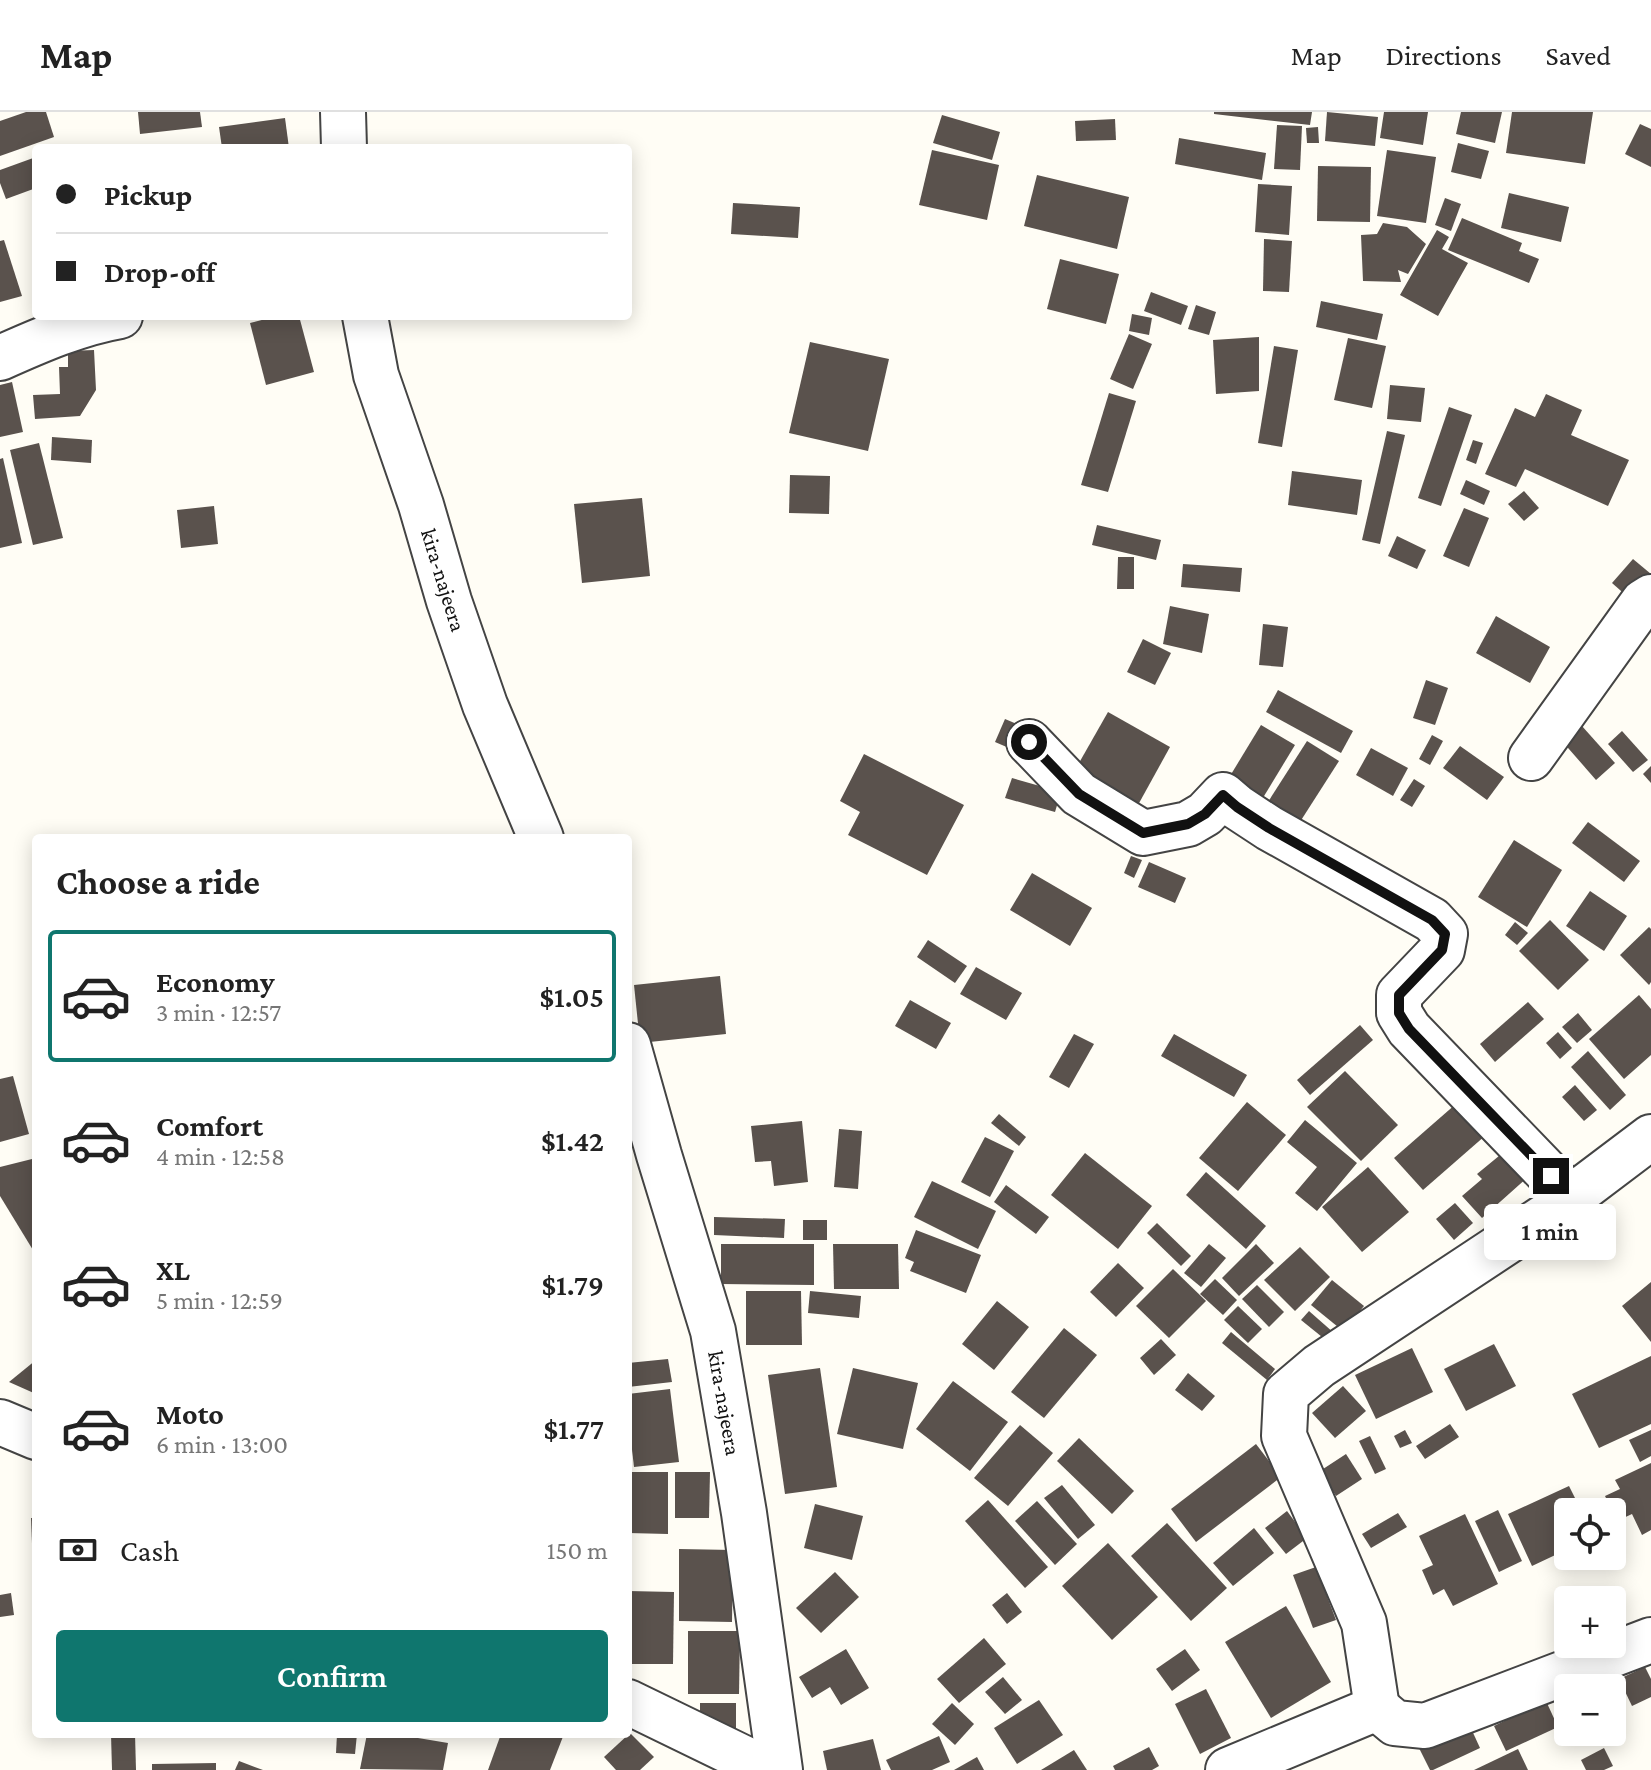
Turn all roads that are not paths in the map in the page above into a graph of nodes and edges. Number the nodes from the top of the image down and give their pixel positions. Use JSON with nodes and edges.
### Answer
{"nodes":[{"id":1,"x":343,"y":112,"type":"edge"},
{"id":2,"x":344,"y":144,"type":"edge"},
{"id":3,"x":101,"y":320,"type":"edge"},
{"id":4,"x":366,"y":320,"type":"edge"},
{"id":5,"x":0,"y":358,"type":"edge"},
{"id":6,"x":1651,"y":597,"type":"edge"},
{"id":7,"x":1029,"y":742,"type":"dead end"},
{"id":8,"x":1531,"y":758,"type":"dead end"},
{"id":9,"x":539,"y":834,"type":"edge"},
{"id":10,"x":632,"y":1059,"type":"edge"},
{"id":11,"x":1651,"y":1137,"type":"edge"},
{"id":12,"x":1571,"y":1197,"type":"junction"},
{"id":13,"x":0,"y":1422,"type":"edge"},
{"id":14,"x":32,"y":1435,"type":"edge"},
{"id":15,"x":1651,"y":1640,"type":"edge"},
{"id":16,"x":632,"y":1704,"type":"edge"},
{"id":17,"x":1377,"y":1708,"type":"junction"},
{"id":18,"x":768,"y":1770,"type":"edge"},
{"id":19,"x":780,"y":1770,"type":"edge"},
{"id":20,"x":1228,"y":1770,"type":"edge"}],
"edges":[{"from":1,"to":2,"type":"street"},
{"from":3,"to":5,"type":"street"},
{"from":4,"to":9,"type":"street","name":"kira-najeera"},
{"from":6,"to":8,"type":"street"},
{"from":7,"to":12,"type":"street"},
{"from":10,"to":19,"type":"street","name":"kira-najeera"},
{"from":11,"to":12,"type":"street"},
{"from":12,"to":17,"type":"street"},
{"from":13,"to":14,"type":"street"},
{"from":15,"to":17,"type":"street"},
{"from":16,"to":18,"type":"street"},
{"from":17,"to":20,"type":"street"}]}
